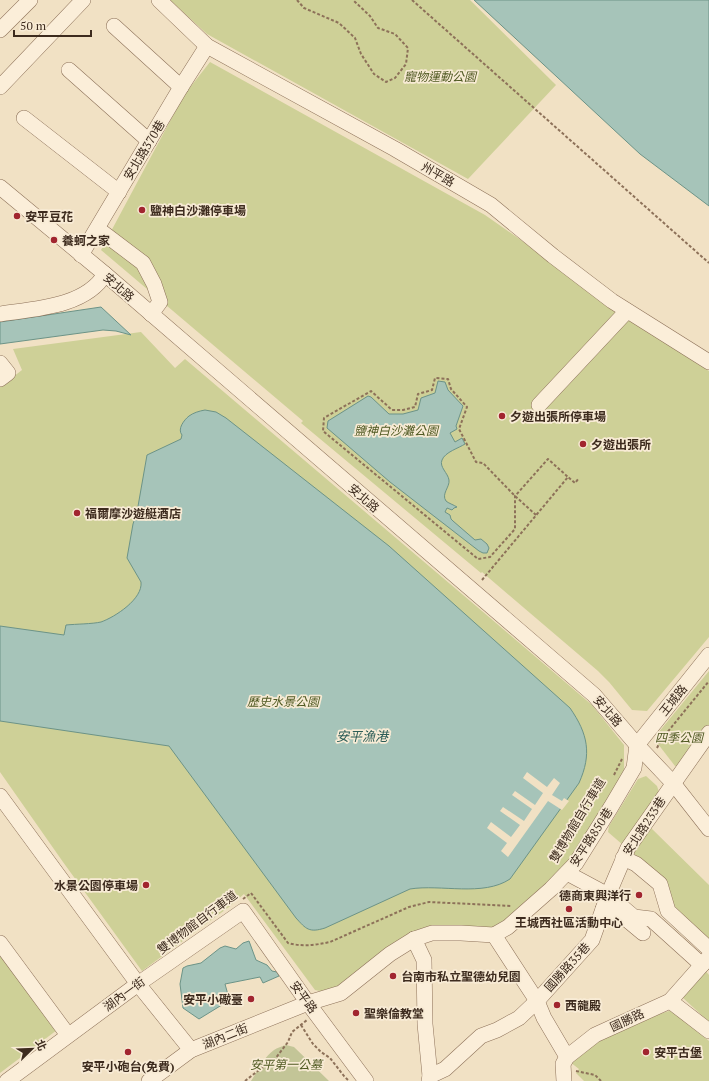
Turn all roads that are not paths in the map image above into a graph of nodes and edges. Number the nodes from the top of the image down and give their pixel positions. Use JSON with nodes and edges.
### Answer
{"nodes":[{"id":1,"x":30,"y":0,"type":"edge"},
{"id":2,"x":84,"y":0,"type":"edge"},
{"id":3,"x":158,"y":0,"type":"edge"},
{"id":4,"x":114,"y":26,"type":"dead end"},
{"id":5,"x":0,"y":30,"type":"edge"},
{"id":6,"x":207,"y":46,"type":"junction"},
{"id":7,"x":69,"y":70,"type":"dead end"},
{"id":8,"x":0,"y":87,"type":"edge"},
{"id":9,"x":181,"y":87,"type":"junction"},
{"id":10,"x":24,"y":118,"type":"dead end"},
{"id":11,"x":149,"y":142,"type":"junction"},
{"id":12,"x":0,"y":187,"type":"edge"},
{"id":13,"x":119,"y":192,"type":"junction"},
{"id":14,"x":98,"y":229,"type":"junction"},
{"id":15,"x":81,"y":255,"type":"junction"},
{"id":16,"x":105,"y":274,"type":"junction"},
{"id":17,"x":627,"y":311,"type":"junction"},
{"id":18,"x":0,"y":314,"type":"edge"},
{"id":19,"x":151,"y":314,"type":"junction"},
{"id":20,"x":0,"y":362,"type":"edge"},
{"id":21,"x":709,"y":362,"type":"edge"},
{"id":22,"x":0,"y":379,"type":"edge"},
{"id":23,"x":539,"y":405,"type":"dead end"},
{"id":24,"x":709,"y":655,"type":"edge"},
{"id":25,"x":709,"y":733,"type":"edge"},
{"id":26,"x":637,"y":745,"type":"junction"},
{"id":27,"x":673,"y":783,"type":"junction"},
{"id":28,"x":0,"y":796,"type":"edge"},
{"id":29,"x":709,"y":829,"type":"edge"},
{"id":30,"x":623,"y":858,"type":"junction"},
{"id":31,"x":567,"y":873,"type":"junction"},
{"id":32,"x":605,"y":902,"type":"junction"},
{"id":33,"x":242,"y":906,"type":"joint"},
{"id":34,"x":643,"y":933,"type":"dead end"},
{"id":35,"x":494,"y":935,"type":"junction"},
{"id":36,"x":414,"y":939,"type":"junction"},
{"id":37,"x":0,"y":943,"type":"edge"},
{"id":38,"x":709,"y":949,"type":"edge"},
{"id":39,"x":705,"y":961,"type":"edge"},
{"id":40,"x":138,"y":984,"type":"junction"},
{"id":41,"x":537,"y":1001,"type":"junction"},
{"id":42,"x":670,"y":1001,"type":"junction"},
{"id":43,"x":312,"y":1008,"type":"junction"},
{"id":44,"x":709,"y":1031,"type":"edge"},
{"id":45,"x":69,"y":1034,"type":"junction"},
{"id":46,"x":191,"y":1050,"type":"junction"},
{"id":47,"x":565,"y":1069,"type":"edge"},
{"id":48,"x":430,"y":1078,"type":"edge"},
{"id":49,"x":7,"y":1081,"type":"edge"},
{"id":50,"x":149,"y":1081,"type":"edge"},
{"id":51,"x":366,"y":1081,"type":"edge"}],
"edges":[{"from":1,"to":5,"type":"street"},
{"from":2,"to":8,"type":"street"},
{"from":3,"to":6,"type":"street","name":"州平路"},
{"from":4,"to":9,"type":"street"},
{"from":6,"to":9,"type":"street","name":"安北路370巷"},
{"from":6,"to":17,"type":"street","name":"州平路"},
{"from":7,"to":11,"type":"street"},
{"from":9,"to":11,"type":"street","name":"安北路370巷"},
{"from":10,"to":13,"type":"street"},
{"from":11,"to":13,"type":"street","name":"安北路370巷"},
{"from":12,"to":15,"type":"street","name":"安北路"},
{"from":13,"to":14,"type":"street","name":"安北路370巷"},
{"from":14,"to":15,"type":"street","name":"安北路370巷"},
{"from":14,"to":19,"type":"street"},
{"from":15,"to":16,"type":"street","name":"安北路"},
{"from":16,"to":18,"type":"street"},
{"from":16,"to":19,"type":"street","name":"安北路"},
{"from":17,"to":21,"type":"street","name":"州平路"},
{"from":17,"to":23,"type":"street"},
{"from":19,"to":26,"type":"street","name":"安北路"},
{"from":20,"to":22,"type":"street"},
{"from":24,"to":26,"type":"street","name":"王城路"},
{"from":25,"to":27,"type":"street","name":"安北路233巷"},
{"from":26,"to":27,"type":"street","name":"安北路"},
{"from":26,"to":31,"type":"street","name":"安平路850巷"},
{"from":27,"to":29,"type":"street","name":"安北路"},
{"from":27,"to":30,"type":"street","name":"安北路233巷"},
{"from":28,"to":40,"type":"street"},
{"from":30,"to":32,"type":"street","name":"安北路233巷"},
{"from":30,"to":38,"type":"street"},
{"from":31,"to":32,"type":"street"},
{"from":31,"to":35,"type":"street","name":"安平路850巷"},
{"from":32,"to":34,"type":"street"},
{"from":32,"to":39,"type":"street"},
{"from":32,"to":41,"type":"street","name":"國勝路35巷"},
{"from":33,"to":40,"type":"street","name":"湖內一街"},
{"from":33,"to":43,"type":"street","name":"安平路"},
{"from":35,"to":36,"type":"street"},
{"from":35,"to":41,"type":"street"},
{"from":36,"to":43,"type":"street"},
{"from":36,"to":48,"type":"street"},
{"from":37,"to":45,"type":"street"},
{"from":39,"to":42,"type":"street"},
{"from":40,"to":45,"type":"street","name":"湖內一街"},
{"from":40,"to":46,"type":"street"},
{"from":41,"to":47,"type":"street","name":"國勝路35巷"},
{"from":41,"to":48,"type":"street"},
{"from":42,"to":44,"type":"street"},
{"from":42,"to":47,"type":"street","name":"國勝路"},
{"from":43,"to":46,"type":"street","name":"湖內二街"},
{"from":43,"to":51,"type":"street","name":"安平路"},
{"from":45,"to":49,"type":"street","name":"湖內一街"},
{"from":46,"to":50,"type":"street","name":"湖內二街"}]}
